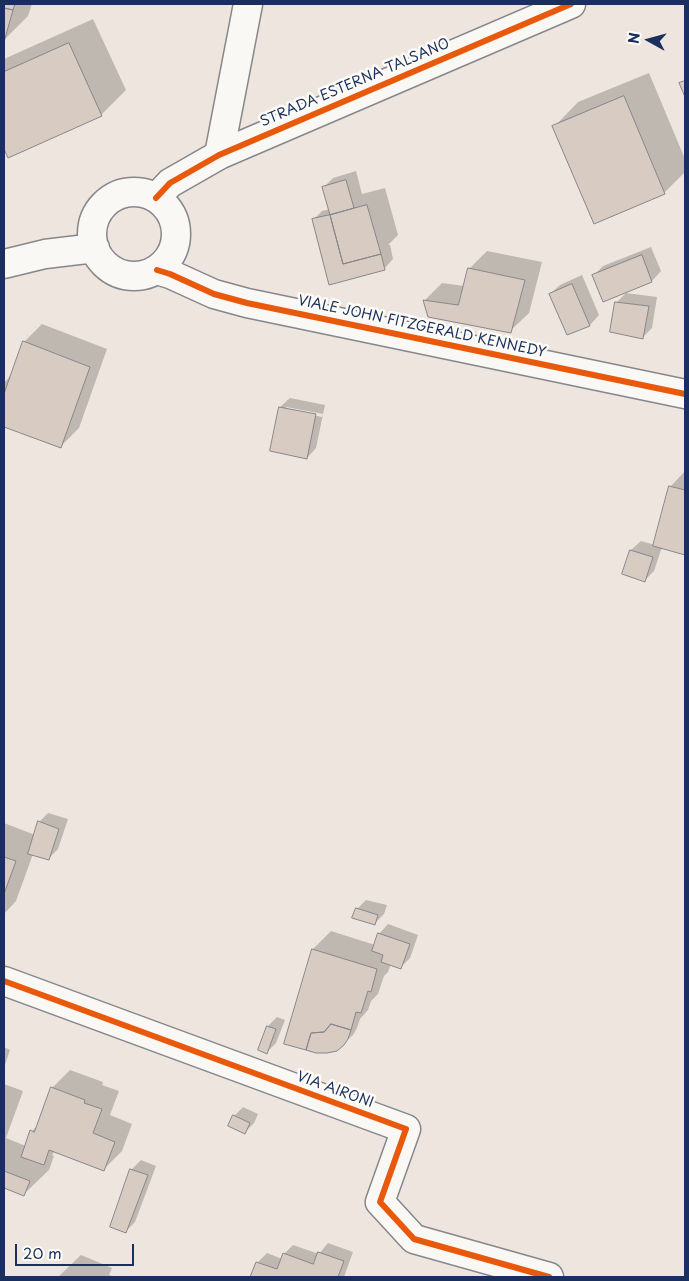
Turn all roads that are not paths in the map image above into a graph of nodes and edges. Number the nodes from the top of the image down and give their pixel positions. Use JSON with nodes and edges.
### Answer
{"nodes":[{"id":1,"x":248,"y":4,"type":"edge"},
{"id":2,"x":571,"y":4,"type":"edge"},
{"id":3,"x":219,"y":155,"type":"junction"},
{"id":4,"x":156,"y":198,"type":"junction"},
{"id":5,"x":95,"y":248,"type":"junction"},
{"id":6,"x":4,"y":264,"type":"edge"},
{"id":7,"x":157,"y":270,"type":"junction"},
{"id":8,"x":685,"y":394,"type":"edge"},
{"id":9,"x":4,"y":981,"type":"edge"},
{"id":10,"x":549,"y":1277,"type":"edge"}],
"edges":[{"from":1,"to":3,"type":"street"},
{"from":2,"to":3,"type":"street","name":"STRADA ESTERNA TALSANO"},
{"from":3,"to":4,"type":"street","name":"STRADA ESTERNA TALSANO"},
{"from":4,"to":5,"type":"street"},
{"from":4,"to":7,"type":"street"},
{"from":5,"to":6,"type":"street"},
{"from":5,"to":7,"type":"street"},
{"from":7,"to":8,"type":"street","name":"VIALE JOHN FITZGERALD KENNEDY"},
{"from":9,"to":10,"type":"street","name":"VIA AIRONI"}]}
